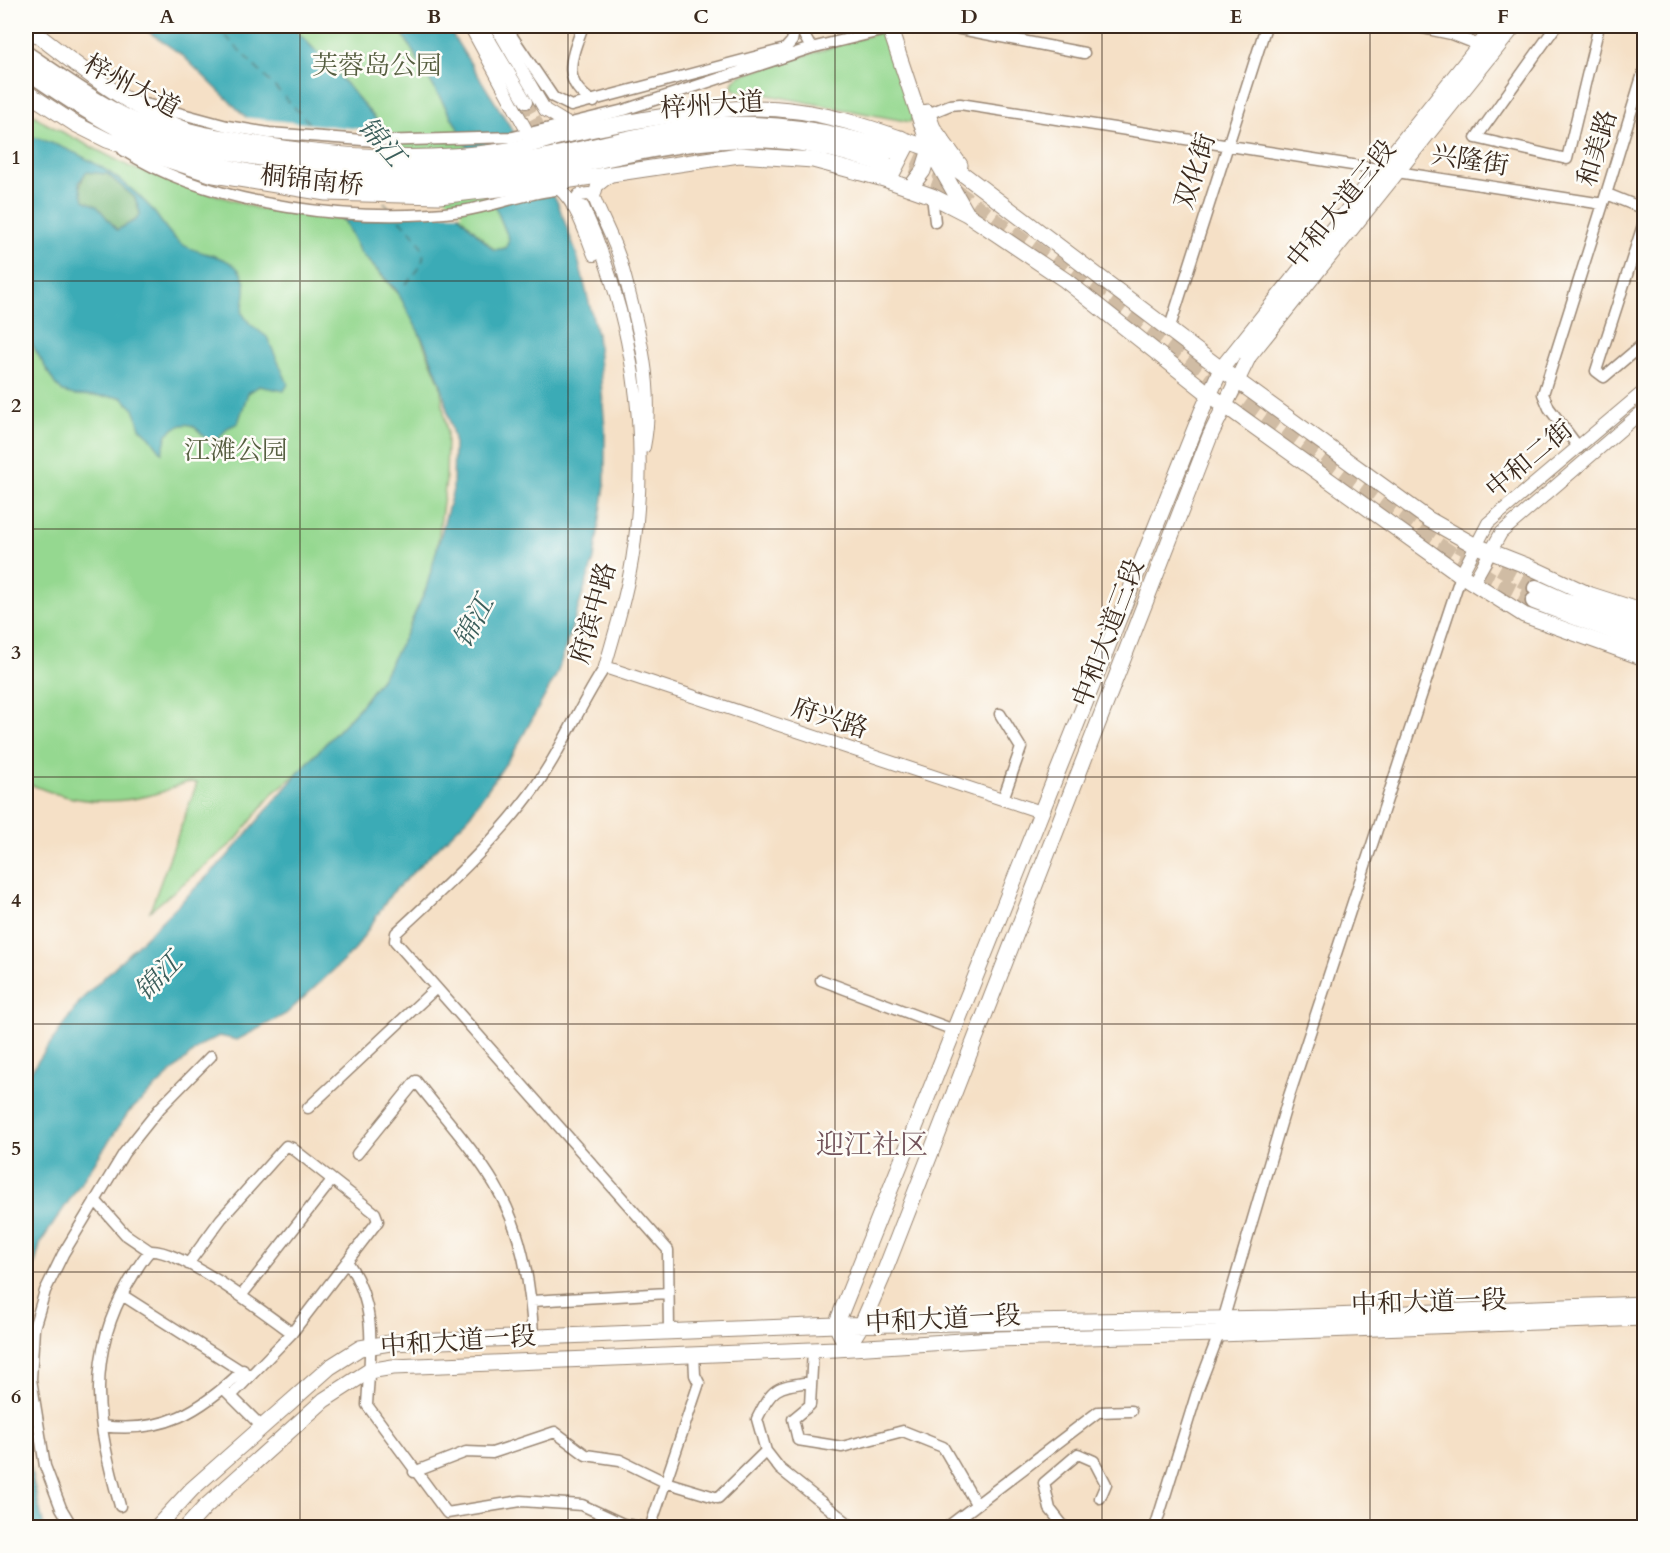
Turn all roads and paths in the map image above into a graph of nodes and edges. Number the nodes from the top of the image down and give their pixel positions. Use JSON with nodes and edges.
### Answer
{"nodes":[{"id":1,"x":26,"y":26,"type":"edge"},
{"id":2,"x":470,"y":26,"type":"edge"},
{"id":3,"x":481,"y":26,"type":"edge"},
{"id":4,"x":496,"y":26,"type":"edge"},
{"id":5,"x":505,"y":26,"type":"edge"},
{"id":6,"x":584,"y":26,"type":"edge"},
{"id":7,"x":797,"y":26,"type":"edge"},
{"id":8,"x":895,"y":26,"type":"edge"},
{"id":9,"x":945,"y":26,"type":"edge"},
{"id":10,"x":1266,"y":26,"type":"edge"},
{"id":11,"x":1413,"y":26,"type":"edge"},
{"id":12,"x":1495,"y":26,"type":"edge"},
{"id":13,"x":1514,"y":26,"type":"edge"},
{"id":14,"x":1556,"y":26,"type":"edge"},
{"id":15,"x":1599,"y":26,"type":"edge"},
{"id":16,"x":811,"y":48,"type":"junction"},
{"id":17,"x":1486,"y":49,"type":"junction"},
{"id":18,"x":1084,"y":53,"type":"dead end"},
{"id":19,"x":26,"y":54,"type":"edge"},
{"id":20,"x":26,"y":70,"type":"edge"},
{"id":21,"x":1644,"y":70,"type":"edge"},
{"id":22,"x":93,"y":77,"type":"junction"},
{"id":23,"x":26,"y":92,"type":"edge"},
{"id":24,"x":594,"y":102,"type":"junction"},
{"id":25,"x":526,"y":103,"type":"junction"},
{"id":26,"x":931,"y":121,"type":"junction"},
{"id":27,"x":568,"y":124,"type":"junction"},
{"id":28,"x":596,"y":130,"type":"junction"},
{"id":29,"x":157,"y":132,"type":"junction"},
{"id":30,"x":1227,"y":146,"type":"junction"},
{"id":31,"x":930,"y":149,"type":"junction"},
{"id":32,"x":219,"y":157,"type":"junction"},
{"id":33,"x":891,"y":158,"type":"junction"},
{"id":34,"x":539,"y":164,"type":"junction"},
{"id":35,"x":1390,"y":170,"type":"junction"},
{"id":36,"x":609,"y":177,"type":"junction"},
{"id":37,"x":910,"y":188,"type":"junction"},
{"id":38,"x":980,"y":188,"type":"junction"},
{"id":39,"x":932,"y":196,"type":"junction"},
{"id":40,"x":594,"y":197,"type":"junction"},
{"id":41,"x":1605,"y":199,"type":"junction"},
{"id":42,"x":578,"y":207,"type":"junction"},
{"id":43,"x":1644,"y":209,"type":"edge"},
{"id":44,"x":967,"y":214,"type":"junction"},
{"id":45,"x":935,"y":222,"type":"dead end"},
{"id":46,"x":1644,"y":222,"type":"edge"},
{"id":47,"x":1641,"y":241,"type":"edge"},
{"id":48,"x":1169,"y":330,"type":"junction"},
{"id":49,"x":1644,"y":343,"type":"edge"},
{"id":50,"x":1221,"y":369,"type":"junction"},
{"id":51,"x":1236,"y":380,"type":"junction"},
{"id":52,"x":1644,"y":391,"type":"edge"},
{"id":53,"x":1209,"y":394,"type":"junction"},
{"id":54,"x":1223,"y":405,"type":"junction"},
{"id":55,"x":1644,"y":410,"type":"edge"},
{"id":56,"x":1579,"y":448,"type":"junction"},
{"id":57,"x":640,"y":466,"type":"junction"},
{"id":58,"x":1474,"y":545,"type":"junction"},
{"id":59,"x":1490,"y":552,"type":"junction"},
{"id":60,"x":1467,"y":579,"type":"junction"},
{"id":61,"x":1644,"y":612,"type":"edge"},
{"id":62,"x":1644,"y":626,"type":"edge"},
{"id":63,"x":1644,"y":643,"type":"edge"},
{"id":64,"x":1644,"y":658,"type":"edge"},
{"id":65,"x":605,"y":667,"type":"junction"},
{"id":66,"x":1000,"y":714,"type":"dead end"},
{"id":67,"x":1003,"y":799,"type":"junction"},
{"id":68,"x":1041,"y":812,"type":"junction"},
{"id":69,"x":821,"y":980,"type":"dead end"},
{"id":70,"x":436,"y":988,"type":"junction"},
{"id":71,"x":954,"y":1030,"type":"junction"},
{"id":72,"x":211,"y":1056,"type":"dead end"},
{"id":73,"x":308,"y":1108,"type":"dead end"},
{"id":74,"x":357,"y":1154,"type":"dead end"},
{"id":75,"x":332,"y":1180,"type":"junction"},
{"id":76,"x":94,"y":1200,"type":"junction"},
{"id":77,"x":150,"y":1251,"type":"junction"},
{"id":78,"x":347,"y":1261,"type":"junction"},
{"id":79,"x":188,"y":1264,"type":"junction"},
{"id":80,"x":668,"y":1293,"type":"junction"},
{"id":81,"x":122,"y":1295,"type":"junction"},
{"id":82,"x":241,"y":1296,"type":"junction"},
{"id":83,"x":532,"y":1301,"type":"junction"},
{"id":84,"x":1644,"y":1304,"type":"edge"},
{"id":85,"x":1223,"y":1317,"type":"junction"},
{"id":86,"x":1644,"y":1318,"type":"edge"},
{"id":87,"x":862,"y":1324,"type":"junction"},
{"id":88,"x":836,"y":1325,"type":"junction"},
{"id":89,"x":669,"y":1331,"type":"junction"},
{"id":90,"x":292,"y":1333,"type":"junction"},
{"id":91,"x":1219,"y":1334,"type":"junction"},
{"id":92,"x":532,"y":1336,"type":"junction"},
{"id":93,"x":372,"y":1346,"type":"junction"},
{"id":94,"x":848,"y":1348,"type":"junction"},
{"id":95,"x":813,"y":1350,"type":"junction"},
{"id":96,"x":694,"y":1354,"type":"junction"},
{"id":97,"x":369,"y":1371,"type":"junction"},
{"id":98,"x":247,"y":1374,"type":"junction"},
{"id":99,"x":810,"y":1382,"type":"junction"},
{"id":100,"x":227,"y":1393,"type":"junction"},
{"id":101,"x":1131,"y":1411,"type":"dead end"},
{"id":102,"x":102,"y":1426,"type":"junction"},
{"id":103,"x":262,"y":1428,"type":"junction"},
{"id":104,"x":766,"y":1451,"type":"junction"},
{"id":105,"x":414,"y":1472,"type":"junction"},
{"id":106,"x":665,"y":1482,"type":"junction"},
{"id":107,"x":1100,"y":1498,"type":"dead end"},
{"id":108,"x":975,"y":1502,"type":"junction"},
{"id":109,"x":120,"y":1506,"type":"dead end"},
{"id":110,"x":73,"y":1527,"type":"edge"},
{"id":111,"x":156,"y":1527,"type":"edge"},
{"id":112,"x":186,"y":1527,"type":"edge"},
{"id":113,"x":649,"y":1527,"type":"edge"},
{"id":114,"x":854,"y":1527,"type":"edge"},
{"id":115,"x":946,"y":1527,"type":"edge"},
{"id":116,"x":1065,"y":1527,"type":"edge"},
{"id":117,"x":1155,"y":1527,"type":"edge"}],
"edges":[{"from":1,"to":22,"type":"main road"},
{"from":2,"to":25,"type":"street"},
{"from":3,"to":25,"type":"street"},
{"from":4,"to":25,"type":"street"},
{"from":5,"to":24,"type":"street"},
{"from":6,"to":24,"type":"street"},
{"from":7,"to":16,"type":"street"},
{"from":7,"to":24,"type":"street"},
{"from":8,"to":16,"type":"street"},
{"from":8,"to":26,"type":"main road"},
{"from":8,"to":31,"type":"main road"},
{"from":9,"to":18,"type":"street"},
{"from":10,"to":30,"type":"street","name":"双化街"},
{"from":11,"to":17,"type":"street"},
{"from":12,"to":17,"type":"main road","name":"中和大道三段"},
{"from":13,"to":17,"type":"main road","name":"中和大道三段"},
{"from":14,"to":15,"type":"street"},
{"from":16,"to":27,"type":"street"},
{"from":17,"to":35,"type":"main road","name":"中和大道三段"},
{"from":19,"to":29,"type":"highway","name":"梓州大道"},
{"from":20,"to":32,"type":"highway","name":"梓州大道"},
{"from":21,"to":41,"type":"street","name":"和美路"},
{"from":22,"to":29,"type":"main road"},
{"from":22,"to":32,"type":"main road"},
{"from":23,"to":32,"type":"main road"},
{"from":25,"to":27,"type":"street"},
{"from":25,"to":34,"type":"street","name":"府滨中路"},
{"from":26,"to":30,"type":"street","name":"兴隆街"},
{"from":26,"to":31,"type":"main road"},
{"from":26,"to":38,"type":"main road"},
{"from":27,"to":28,"type":"street"},
{"from":27,"to":34,"type":"street"},
{"from":28,"to":33,"type":"main road"},
{"from":28,"to":34,"type":"main road"},
{"from":29,"to":32,"type":"highway","name":"梓州大道"},
{"from":30,"to":35,"type":"street","name":"兴隆街"},
{"from":30,"to":48,"type":"street","name":"双化街"},
{"from":31,"to":33,"type":"main road"},
{"from":31,"to":37,"type":"main road"},
{"from":31,"to":38,"type":"main road"},
{"from":31,"to":44,"type":"main road"},
{"from":32,"to":34,"type":"highway","name":"桐锦南桥"},
{"from":32,"to":34,"type":"street","name":"桐锦南桥"},
{"from":32,"to":34,"type":"main road","name":"桐锦南桥"},
{"from":33,"to":34,"type":"highway","name":"梓州大道"},
{"from":33,"to":36,"type":"main road"},
{"from":33,"to":37,"type":"main road"},
{"from":34,"to":36,"type":"main road"},
{"from":34,"to":42,"type":"street","name":"府滨中路"},
{"from":35,"to":41,"type":"street","name":"兴隆街"},
{"from":35,"to":50,"type":"main road","name":"中和大道三段"},
{"from":35,"to":51,"type":"main road","name":"中和大道三段"},
{"from":36,"to":40,"type":"street"},
{"from":37,"to":39,"type":"main road"},
{"from":38,"to":48,"type":"main road"},
{"from":39,"to":44,"type":"main road"},
{"from":39,"to":45,"type":"street"},
{"from":40,"to":42,"type":"street"},
{"from":40,"to":57,"type":"street"},
{"from":41,"to":43,"type":"street","name":"兴隆街"},
{"from":41,"to":56,"type":"street"},
{"from":42,"to":57,"type":"street","name":"府滨中路"},
{"from":44,"to":53,"type":"main road"},
{"from":46,"to":47,"type":"street"},
{"from":47,"to":49,"type":"street"},
{"from":48,"to":50,"type":"main road"},
{"from":50,"to":51,"type":"main road"},
{"from":50,"to":53,"type":"main road","name":"中和大道三段"},
{"from":51,"to":54,"type":"main road","name":"中和大道三段"},
{"from":51,"to":58,"type":"main road"},
{"from":52,"to":56,"type":"street","name":"中和二街"},
{"from":53,"to":54,"type":"main road"},
{"from":53,"to":68,"type":"main road","name":"中和大道三段"},
{"from":54,"to":60,"type":"main road"},
{"from":54,"to":87,"type":"main road","name":"中和大道三段"},
{"from":55,"to":59,"type":"street","name":"中和二街"},
{"from":56,"to":58,"type":"street","name":"中和二街"},
{"from":57,"to":65,"type":"street","name":"府滨中路"},
{"from":58,"to":59,"type":"main road"},
{"from":58,"to":60,"type":"street","name":"中和二街"},
{"from":59,"to":60,"type":"street","name":"中和二街"},
{"from":59,"to":61,"type":"main road"},
{"from":60,"to":64,"type":"main road"},
{"from":60,"to":85,"type":"street"},
{"from":62,"to":63,"type":"highway"},
{"from":65,"to":67,"type":"street","name":"府兴路"},
{"from":65,"to":70,"type":"street","name":"府滨中路"},
{"from":66,"to":67,"type":"street"},
{"from":67,"to":68,"type":"street","name":"府兴路"},
{"from":68,"to":71,"type":"main road","name":"中和大道三段"},
{"from":69,"to":71,"type":"street"},
{"from":70,"to":73,"type":"street"},
{"from":70,"to":80,"type":"street"},
{"from":71,"to":88,"type":"main road","name":"中和大道三段"},
{"from":72,"to":76,"type":"street"},
{"from":74,"to":83,"type":"street"},
{"from":75,"to":78,"type":"street"},
{"from":75,"to":79,"type":"street"},
{"from":75,"to":82,"type":"street"},
{"from":76,"to":77,"type":"street"},
{"from":76,"to":110,"type":"street"},
{"from":77,"to":79,"type":"street"},
{"from":77,"to":81,"type":"street"},
{"from":78,"to":90,"type":"street"},
{"from":78,"to":93,"type":"street"},
{"from":79,"to":82,"type":"street"},
{"from":80,"to":83,"type":"street"},
{"from":80,"to":89,"type":"street"},
{"from":81,"to":98,"type":"street"},
{"from":81,"to":102,"type":"street"},
{"from":82,"to":90,"type":"street"},
{"from":83,"to":92,"type":"street"},
{"from":84,"to":85,"type":"main road","name":"中和大道一段"},
{"from":85,"to":87,"type":"main road","name":"中和大道一段"},
{"from":85,"to":91,"type":"street"},
{"from":86,"to":91,"type":"main road","name":"中和大道一段"},
{"from":87,"to":88,"type":"main road","name":"中和大道一段"},
{"from":87,"to":94,"type":"main road","name":"中和大道三段"},
{"from":88,"to":89,"type":"main road","name":"中和大道一段"},
{"from":88,"to":94,"type":"main road"},
{"from":89,"to":92,"type":"main road","name":"中和大道一段"},
{"from":90,"to":98,"type":"street"},
{"from":91,"to":94,"type":"main road","name":"中和大道一段"},
{"from":91,"to":117,"type":"street"},
{"from":92,"to":93,"type":"main road","name":"中和大道一段"},
{"from":93,"to":97,"type":"street"},
{"from":93,"to":103,"type":"main road","name":"中和大道一段"},
{"from":94,"to":95,"type":"main road","name":"中和大道一段"},
{"from":95,"to":96,"type":"main road","name":"中和大道一段"},
{"from":95,"to":99,"type":"street"},
{"from":96,"to":97,"type":"main road","name":"中和大道一段"},
{"from":96,"to":106,"type":"street"},
{"from":97,"to":105,"type":"street"},
{"from":97,"to":112,"type":"main road","name":"中和大道一段"},
{"from":98,"to":100,"type":"street"},
{"from":99,"to":104,"type":"street"},
{"from":99,"to":108,"type":"street"},
{"from":100,"to":102,"type":"street"},
{"from":100,"to":103,"type":"street"},
{"from":101,"to":108,"type":"street"},
{"from":102,"to":109,"type":"street"},
{"from":103,"to":111,"type":"main road","name":"中和大道一段"},
{"from":104,"to":106,"type":"street"},
{"from":104,"to":114,"type":"street"},
{"from":105,"to":106,"type":"street"},
{"from":105,"to":113,"type":"street"},
{"from":106,"to":113,"type":"street"},
{"from":107,"to":116,"type":"street"},
{"from":108,"to":115,"type":"street"}]}
